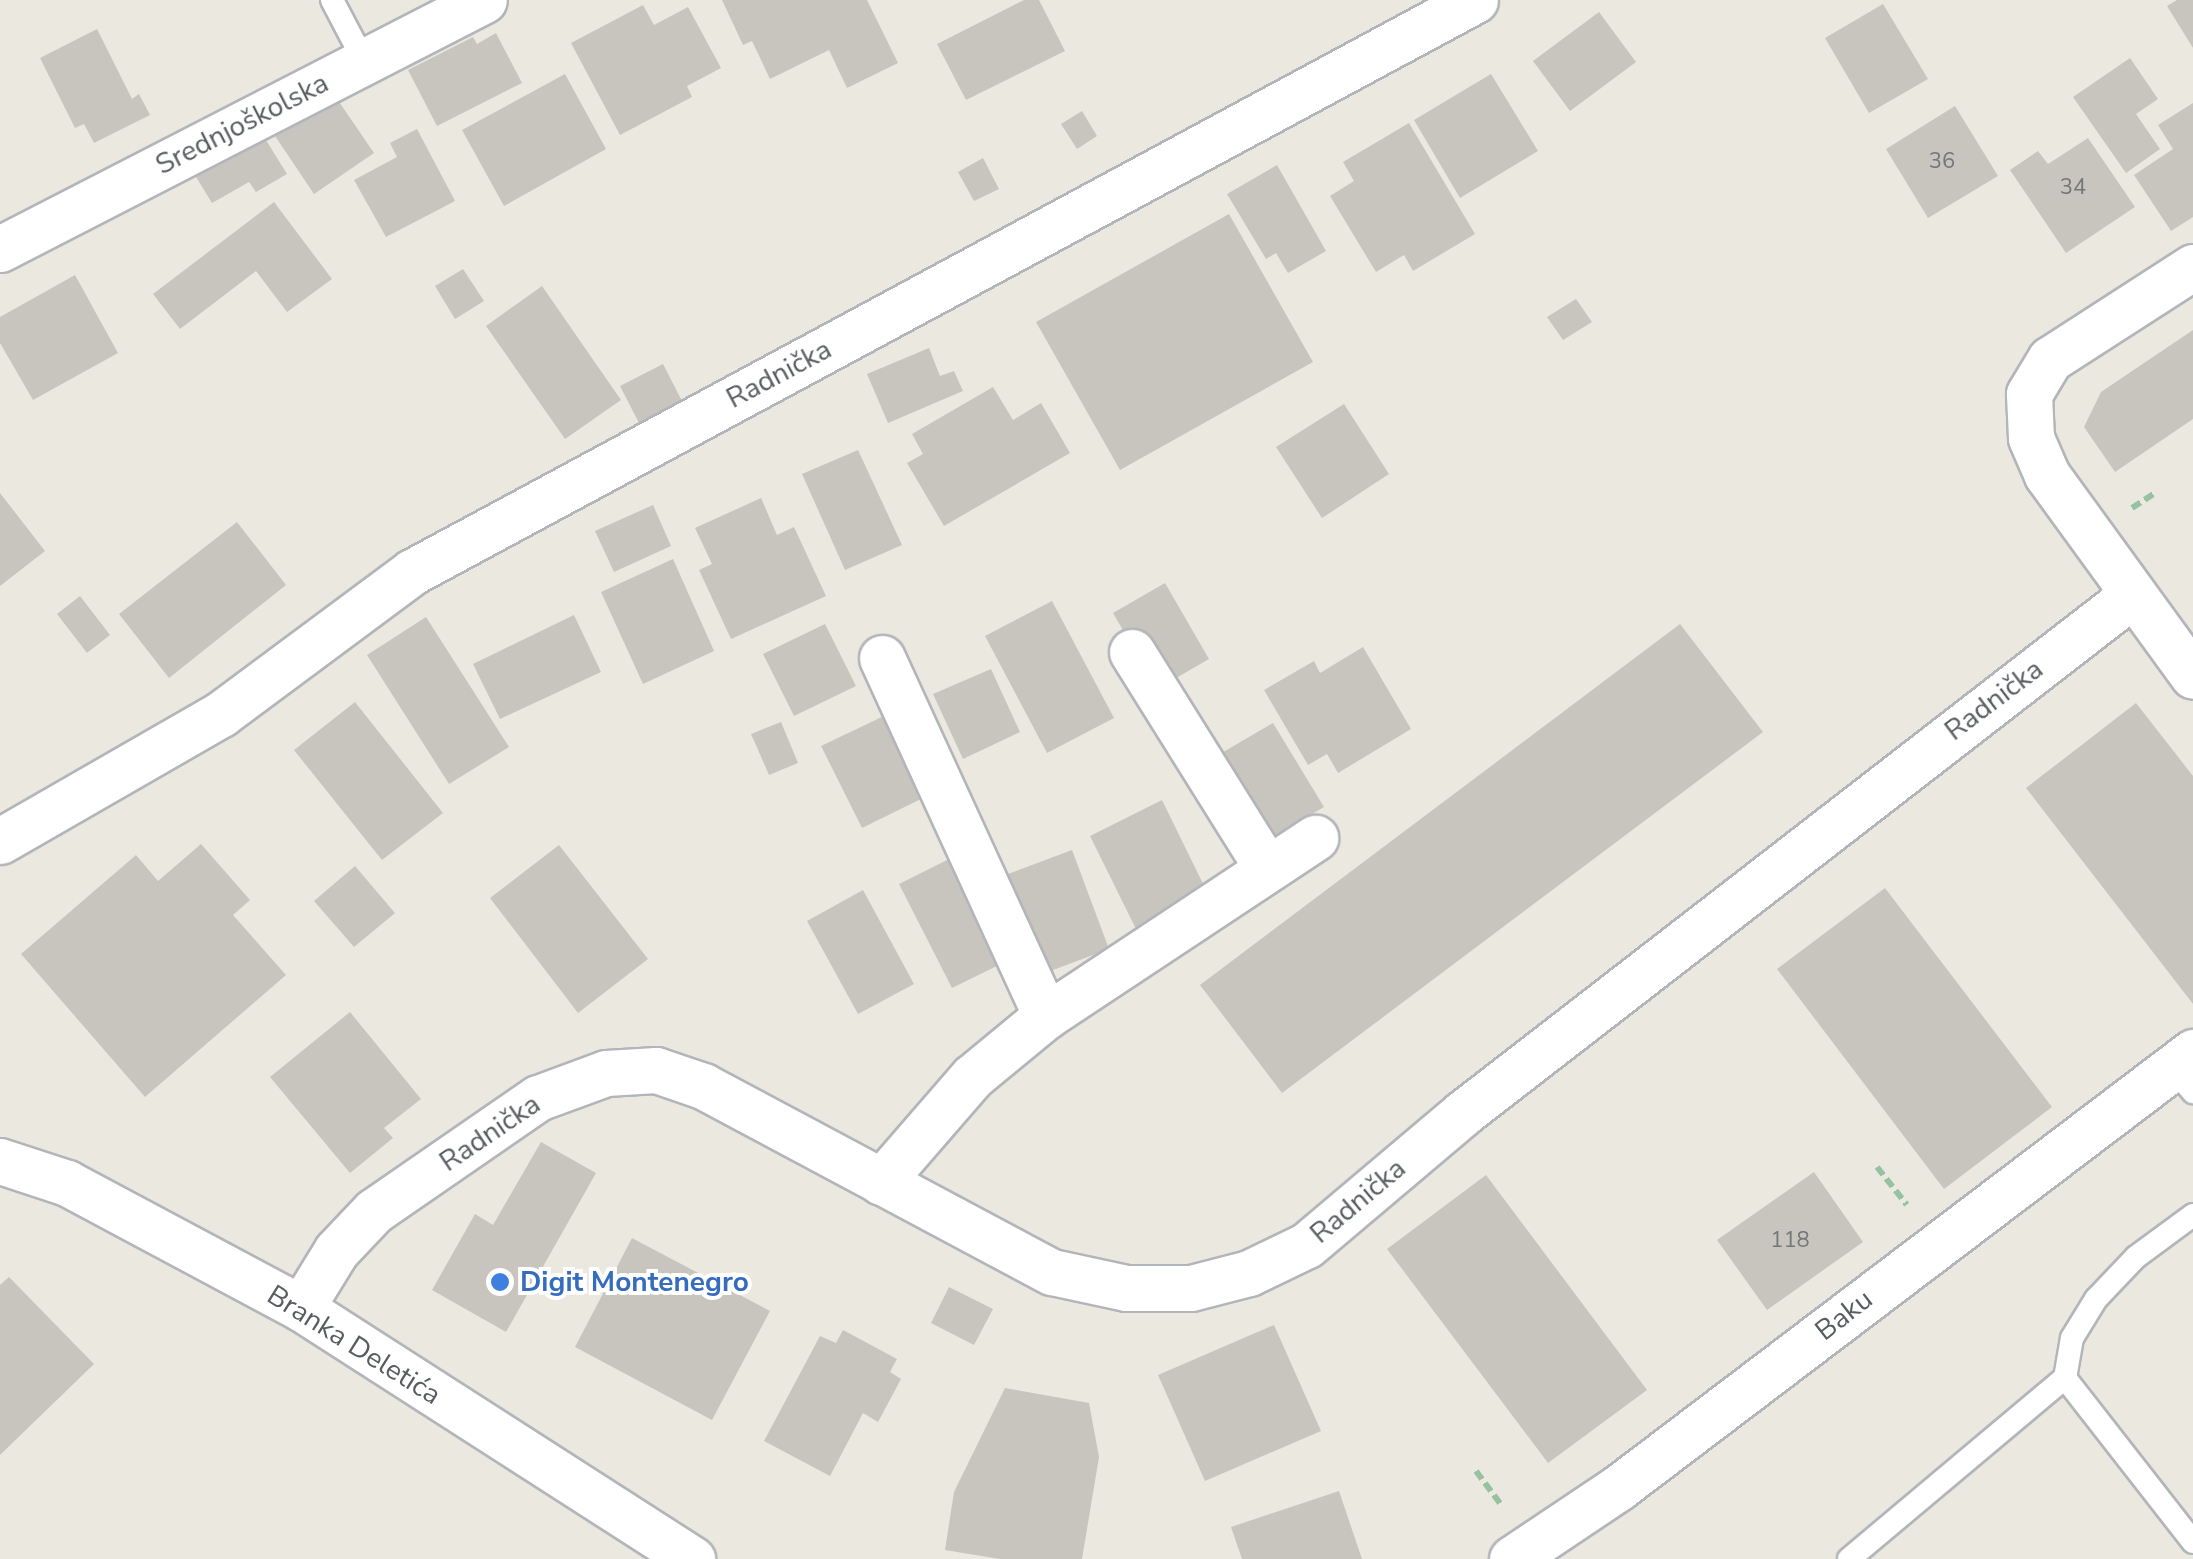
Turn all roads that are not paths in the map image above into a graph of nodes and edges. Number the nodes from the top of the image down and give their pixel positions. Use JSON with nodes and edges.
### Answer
{"nodes":[{"id":1,"x":332,"y":0,"type":"edge"},
{"id":2,"x":484,"y":0,"type":"edge"},
{"id":3,"x":1476,"y":0,"type":"edge"},
{"id":4,"x":364,"y":61,"type":"junction"},
{"id":5,"x":0,"y":249,"type":"edge"},
{"id":6,"x":2193,"y":267,"type":"edge"},
{"id":7,"x":2131,"y":596,"type":"junction"},
{"id":8,"x":1132,"y":652,"type":"dead end"},
{"id":9,"x":882,"y":658,"type":"dead end"},
{"id":10,"x":2193,"y":676,"type":"edge"},
{"id":11,"x":1315,"y":838,"type":"dead end"},
{"id":12,"x":0,"y":841,"type":"edge"},
{"id":13,"x":1265,"y":865,"type":"junction"},
{"id":14,"x":1046,"y":1016,"type":"junction"},
{"id":15,"x":2186,"y":1070,"type":"edge"},
{"id":16,"x":0,"y":1161,"type":"edge"},
{"id":17,"x":881,"y":1182,"type":"junction"},
{"id":18,"x":2193,"y":1215,"type":"edge"},
{"id":19,"x":301,"y":1308,"type":"junction"},
{"id":20,"x":2065,"y":1378,"type":"junction"},
{"id":21,"x":1510,"y":1537,"type":"edge"},
{"id":22,"x":2193,"y":1542,"type":"edge"},
{"id":23,"x":692,"y":1559,"type":"edge"},
{"id":24,"x":1849,"y":1559,"type":"edge"}],
"edges":[{"from":1,"to":4,"type":"lane"},
{"from":2,"to":4,"type":"street","name":"Srednjoškolska"},
{"from":3,"to":12,"type":"street","name":"Radnička"},
{"from":4,"to":5,"type":"street","name":"Srednjoškolska"},
{"from":6,"to":7,"type":"street"},
{"from":7,"to":10,"type":"street"},
{"from":7,"to":17,"type":"street","name":"Radnička"},
{"from":8,"to":13,"type":"street"},
{"from":9,"to":14,"type":"street"},
{"from":11,"to":13,"type":"street"},
{"from":13,"to":14,"type":"street"},
{"from":14,"to":17,"type":"street"},
{"from":15,"to":21,"type":"street","name":"Baku"},
{"from":16,"to":19,"type":"street","name":"Branka Deletića"},
{"from":17,"to":19,"type":"street","name":"Radnička"},
{"from":18,"to":20,"type":"lane"},
{"from":19,"to":23,"type":"street","name":"Branka Deletića"},
{"from":20,"to":22,"type":"lane"},
{"from":20,"to":24,"type":"lane"}]}
